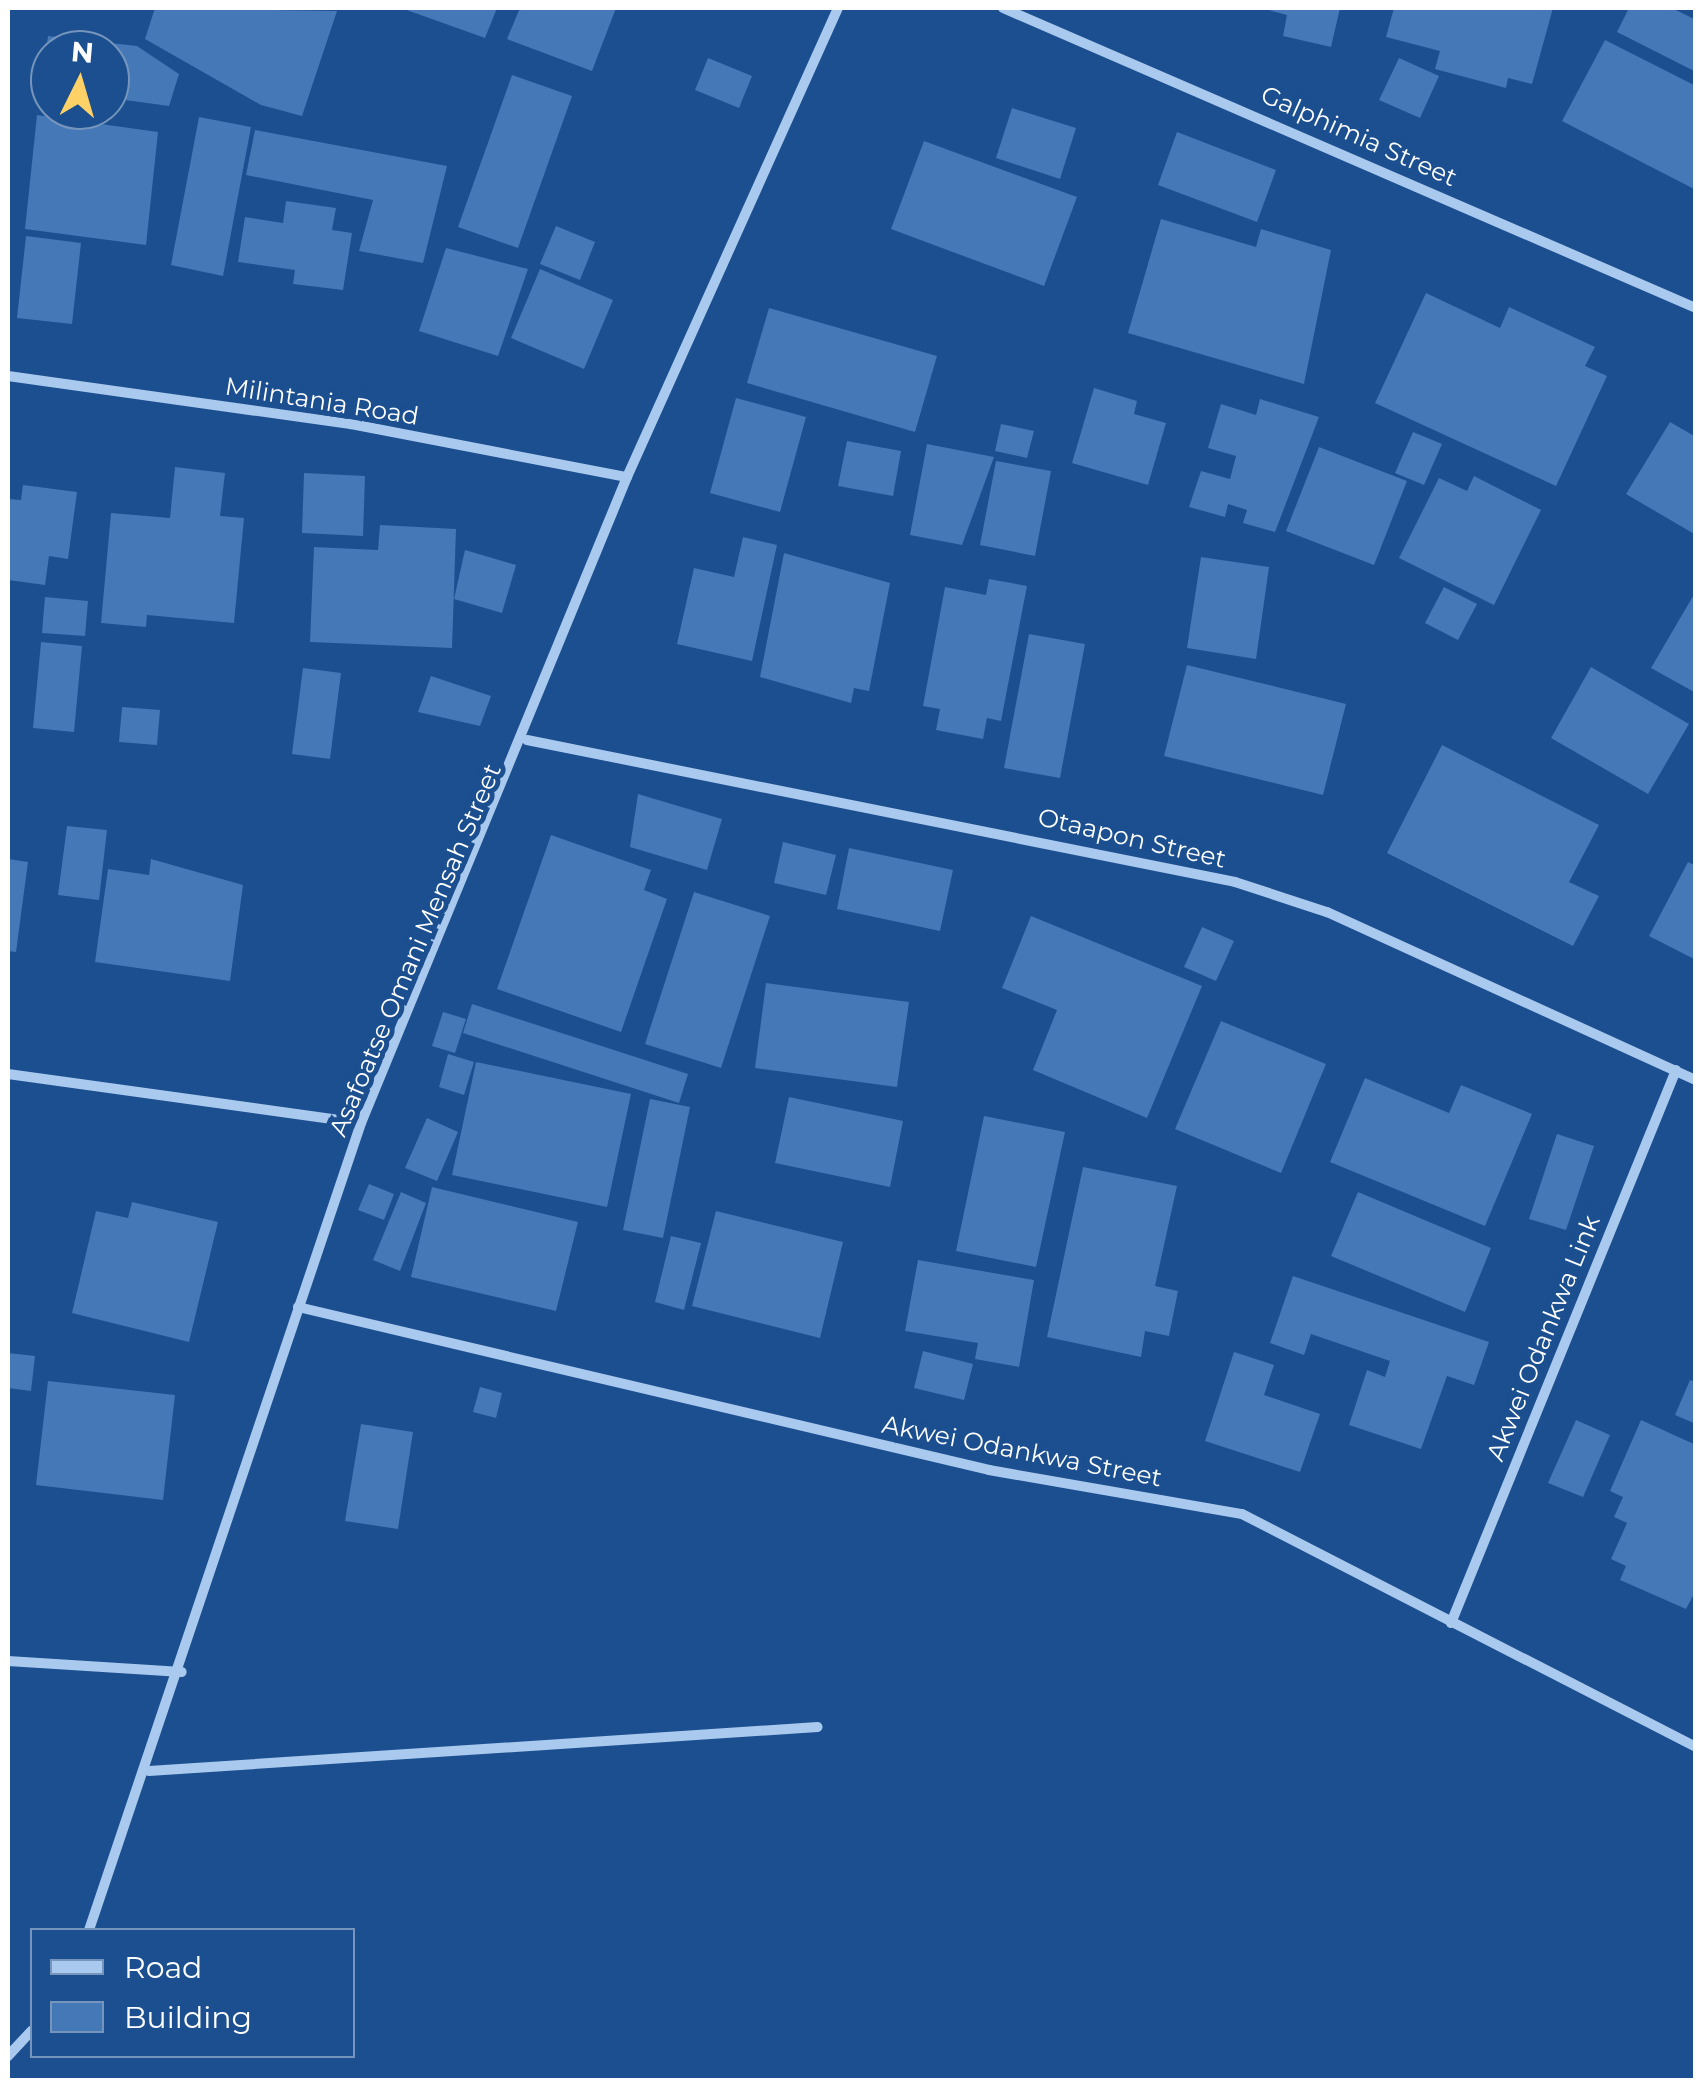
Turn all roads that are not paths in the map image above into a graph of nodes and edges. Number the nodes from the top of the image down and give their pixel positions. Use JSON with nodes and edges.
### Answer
{"nodes":[{"id":1,"x":838,"y":8,"type":"edge"},
{"id":2,"x":1003,"y":8,"type":"edge"},
{"id":3,"x":1696,"y":308,"type":"edge"},
{"id":4,"x":8,"y":376,"type":"edge"},
{"id":5,"x":628,"y":478,"type":"junction"},
{"id":6,"x":526,"y":740,"type":"junction"},
{"id":7,"x":1676,"y":1070,"type":"junction"},
{"id":8,"x":8,"y":1074,"type":"edge"},
{"id":9,"x":1696,"y":1080,"type":"edge"},
{"id":10,"x":361,"y":1123,"type":"junction"},
{"id":11,"x":298,"y":1307,"type":"junction"},
{"id":12,"x":1451,"y":1623,"type":"junction"},
{"id":13,"x":8,"y":1661,"type":"edge"},
{"id":14,"x":182,"y":1672,"type":"junction"},
{"id":15,"x":818,"y":1728,"type":"dead end"},
{"id":16,"x":1696,"y":1746,"type":"edge"},
{"id":17,"x":149,"y":1771,"type":"junction"},
{"id":18,"x":90,"y":1928,"type":"edge"},
{"id":19,"x":30,"y":2032,"type":"edge"},
{"id":20,"x":8,"y":2056,"type":"edge"}],
"edges":[{"from":1,"to":5,"type":"street","name":"Asafoatse Omani Mensah Street"},
{"from":2,"to":3,"type":"street","name":"Galphimia Street"},
{"from":4,"to":5,"type":"street","name":"Milintania Road"},
{"from":5,"to":6,"type":"street","name":"Asafoatse Omani Mensah Street"},
{"from":6,"to":7,"type":"street","name":"Otaapon Street"},
{"from":6,"to":10,"type":"street","name":"Asafoatse Omani Mensah Street"},
{"from":7,"to":9,"type":"street","name":"Otaapon Street"},
{"from":7,"to":12,"type":"street","name":"Akwei Odankwa Link"},
{"from":8,"to":10,"type":"street"},
{"from":10,"to":11,"type":"street","name":"Asafoatse Omani Mensah Street"},
{"from":11,"to":12,"type":"street","name":"Akwei Odankwa Street"},
{"from":11,"to":14,"type":"street","name":"Asafoatse Omani Mensah Street"},
{"from":12,"to":16,"type":"street","name":"Akwei Odankwa Street"},
{"from":13,"to":14,"type":"street"},
{"from":14,"to":17,"type":"street","name":"Asafoatse Omani Mensah Street"},
{"from":15,"to":17,"type":"street"},
{"from":17,"to":18,"type":"street","name":"Asafoatse Omani Mensah Street"},
{"from":19,"to":20,"type":"street"}]}
